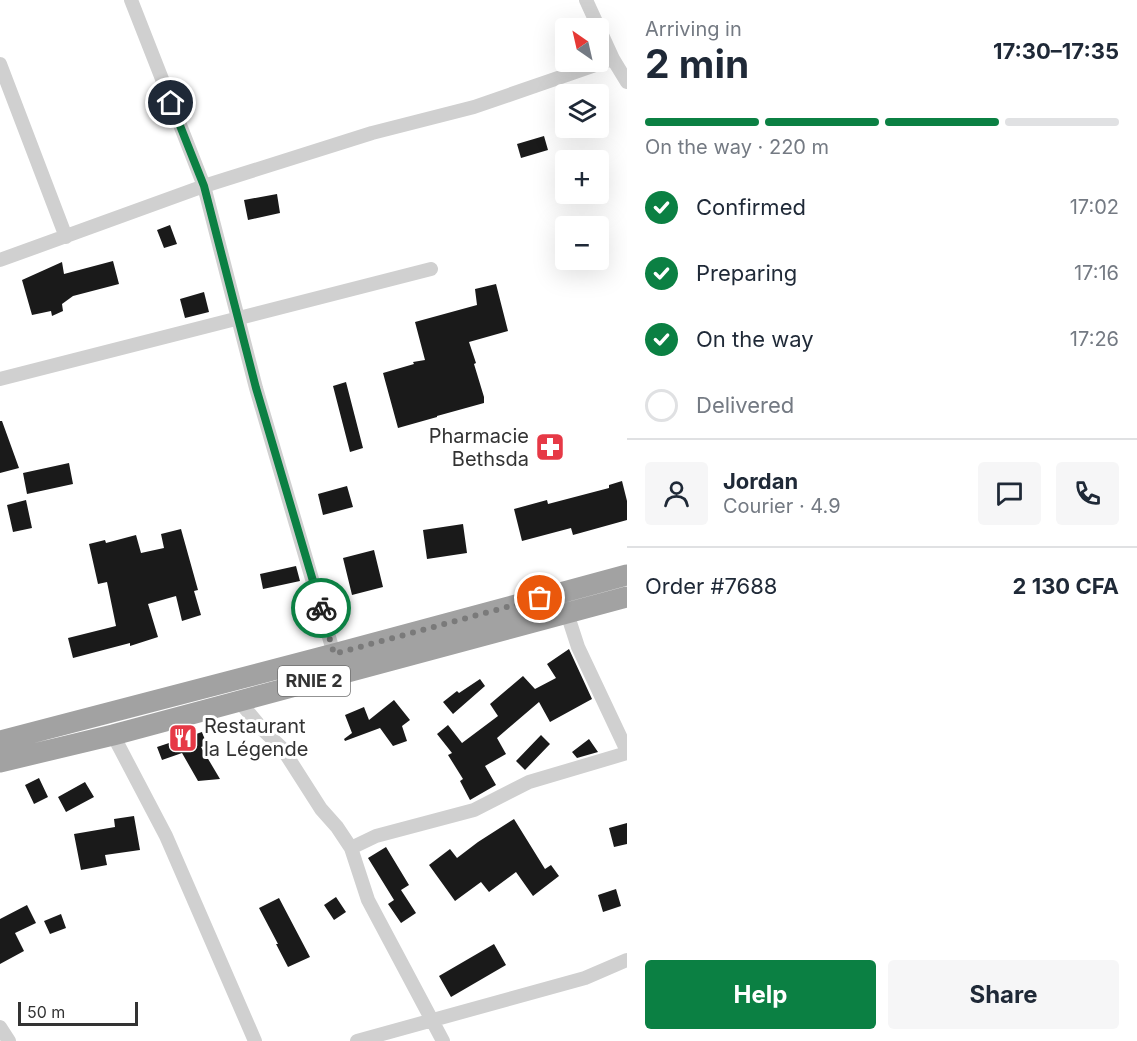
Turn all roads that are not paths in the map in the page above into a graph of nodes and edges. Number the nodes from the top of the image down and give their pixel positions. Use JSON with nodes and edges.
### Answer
{"nodes":[{"id":1,"x":131,"y":0,"type":"edge"},
{"id":2,"x":586,"y":0,"type":"edge"},
{"id":3,"x":613,"y":59,"type":"junction"},
{"id":4,"x":0,"y":64,"type":"edge"},
{"id":5,"x":627,"y":82,"type":"edge"},
{"id":6,"x":204,"y":186,"type":"junction"},
{"id":7,"x":66,"y":237,"type":"junction"},
{"id":8,"x":0,"y":260,"type":"edge"},
{"id":9,"x":430,"y":269,"type":"dead end"},
{"id":10,"x":238,"y":317,"type":"junction"},
{"id":11,"x":0,"y":379,"type":"edge"},
{"id":12,"x":627,"y":575,"type":"edge"},
{"id":13,"x":563,"y":592,"type":"junction"},
{"id":14,"x":627,"y":597,"type":"edge"},
{"id":15,"x":566,"y":614,"type":"junction"},
{"id":16,"x":334,"y":654,"type":"junction"},
{"id":17,"x":238,"y":701,"type":"junction"},
{"id":18,"x":113,"y":735,"type":"junction"},
{"id":19,"x":0,"y":741,"type":"edge"},
{"id":20,"x":627,"y":752,"type":"edge"},
{"id":21,"x":0,"y":762,"type":"edge"},
{"id":22,"x":351,"y":848,"type":"junction"},
{"id":23,"x":627,"y":960,"type":"edge"},
{"id":24,"x":431,"y":1019,"type":"junction"},
{"id":25,"x":0,"y":1027,"type":"edge"},
{"id":26,"x":9,"y":1041,"type":"edge"},
{"id":27,"x":255,"y":1041,"type":"edge"},
{"id":28,"x":357,"y":1041,"type":"edge"},
{"id":29,"x":443,"y":1041,"type":"edge"}],
"edges":[{"from":1,"to":6,"type":"street"},
{"from":2,"to":3,"type":"street"},
{"from":3,"to":5,"type":"street"},
{"from":3,"to":6,"type":"street"},
{"from":4,"to":7,"type":"street"},
{"from":6,"to":7,"type":"street"},
{"from":6,"to":10,"type":"street"},
{"from":7,"to":8,"type":"street"},
{"from":9,"to":10,"type":"street"},
{"from":10,"to":11,"type":"street"},
{"from":10,"to":16,"type":"street"},
{"from":12,"to":13,"type":"highway","name":"RNIE 2","number":"RNIE 2"},
{"from":13,"to":15,"type":"street"},
{"from":13,"to":16,"type":"highway","name":"RNIE 2","number":"RNIE 2"},
{"from":14,"to":15,"type":"highway","name":"RNIE 2","number":"RNIE 2"},
{"from":15,"to":17,"type":"highway","name":"RNIE 2","number":"RNIE 2"},
{"from":15,"to":20,"type":"street"},
{"from":16,"to":19,"type":"highway","name":"RNIE 2","number":"RNIE 2"},
{"from":17,"to":18,"type":"highway","name":"RNIE 2","number":"RNIE 2"},
{"from":17,"to":22,"type":"street"},
{"from":18,"to":21,"type":"highway","name":"RNIE 2","number":"RNIE 2"},
{"from":18,"to":27,"type":"street"},
{"from":20,"to":22,"type":"street"},
{"from":22,"to":24,"type":"street"},
{"from":23,"to":24,"type":"street"},
{"from":24,"to":28,"type":"street"},
{"from":24,"to":29,"type":"street"},
{"from":25,"to":26,"type":"street"}]}
